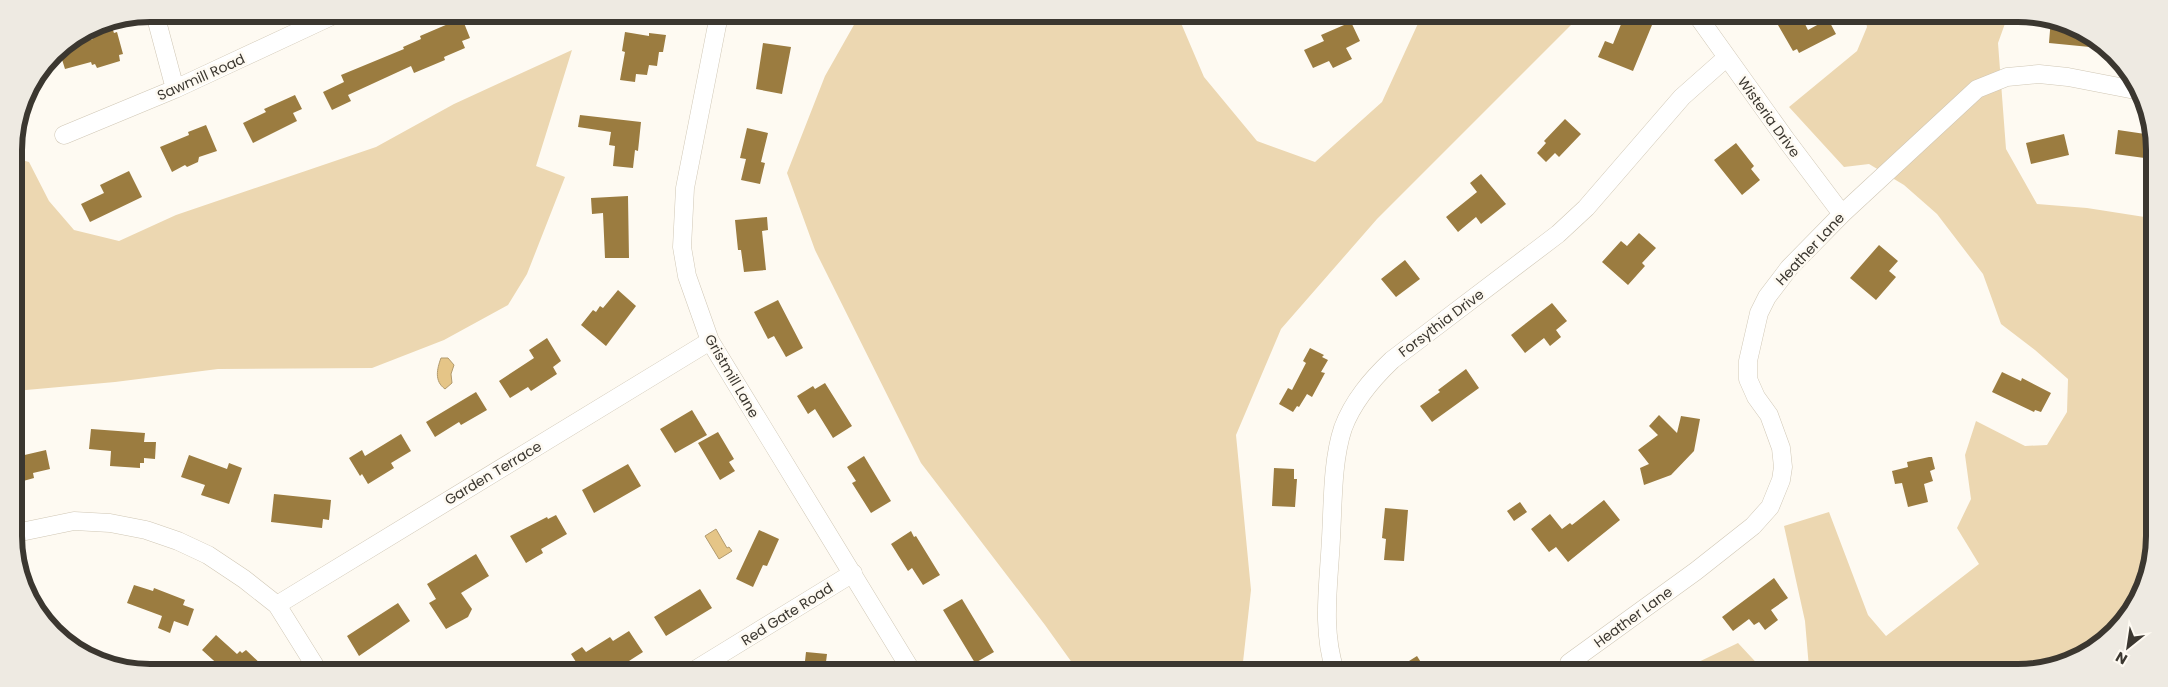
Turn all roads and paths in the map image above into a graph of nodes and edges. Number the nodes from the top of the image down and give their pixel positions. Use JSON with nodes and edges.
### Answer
{"nodes":[{"id":1,"x":157,"y":22,"type":"edge"},
{"id":2,"x":319,"y":22,"type":"edge"},
{"id":3,"x":718,"y":22,"type":"edge"},
{"id":4,"x":1702,"y":22,"type":"edge"},
{"id":5,"x":1726,"y":58,"type":"junction"},
{"id":6,"x":175,"y":89,"type":"junction"},
{"id":7,"x":2129,"y":89,"type":"edge"},
{"id":8,"x":64,"y":135,"type":"dead end"},
{"id":9,"x":1842,"y":214,"type":"junction"},
{"id":10,"x":710,"y":341,"type":"junction"},
{"id":11,"x":22,"y":532,"type":"edge"},
{"id":12,"x":853,"y":573,"type":"junction"},
{"id":13,"x":277,"y":605,"type":"junction"},
{"id":14,"x":1569,"y":663,"type":"dead end"},
{"id":15,"x":314,"y":664,"type":"edge"},
{"id":16,"x":705,"y":664,"type":"edge"},
{"id":17,"x":907,"y":664,"type":"edge"},
{"id":18,"x":1333,"y":664,"type":"edge"}],
"edges":[{"from":1,"to":6,"type":"street"},
{"from":2,"to":6,"type":"street","name":"Sawmill Road"},
{"from":3,"to":10,"type":"street","name":"Gristmill Lane"},
{"from":4,"to":5,"type":"street","name":"Wisteria Drive"},
{"from":5,"to":9,"type":"street","name":"Wisteria Drive"},
{"from":5,"to":18,"type":"street","name":"Forsythia Drive"},
{"from":6,"to":8,"type":"street","name":"Sawmill Road"},
{"from":7,"to":9,"type":"street","name":"Heather Lane"},
{"from":9,"to":14,"type":"street","name":"Heather Lane"},
{"from":10,"to":12,"type":"street","name":"Gristmill Lane"},
{"from":10,"to":13,"type":"street","name":"Garden Terrace"},
{"from":11,"to":13,"type":"street"},
{"from":12,"to":16,"type":"street","name":"Red Gate Road"},
{"from":12,"to":17,"type":"street","name":"Gristmill Lane"},
{"from":13,"to":15,"type":"street"}]}
